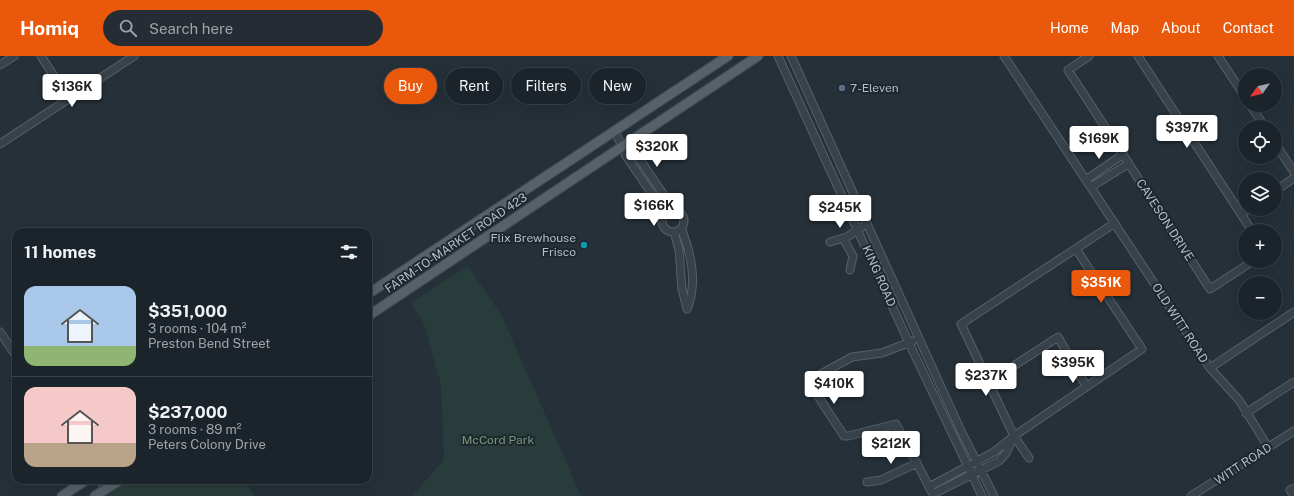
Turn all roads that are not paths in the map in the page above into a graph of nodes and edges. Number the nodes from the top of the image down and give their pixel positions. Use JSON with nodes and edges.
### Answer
{"nodes":[{"id":1,"x":14,"y":56,"type":"edge"},
{"id":2,"x":41,"y":56,"type":"edge"},
{"id":3,"x":134,"y":56,"type":"edge"},
{"id":4,"x":728,"y":56,"type":"edge"},
{"id":5,"x":758,"y":56,"type":"edge"},
{"id":6,"x":778,"y":56,"type":"edge"},
{"id":7,"x":791,"y":56,"type":"edge"},
{"id":8,"x":1004,"y":56,"type":"edge"},
{"id":9,"x":1089,"y":56,"type":"edge"},
{"id":10,"x":1138,"y":56,"type":"edge"},
{"id":11,"x":1218,"y":56,"type":"edge"},
{"id":12,"x":125,"y":59,"type":"edge"},
{"id":13,"x":0,"y":65,"type":"edge"},
{"id":14,"x":1238,"y":86,"type":"edge"},
{"id":15,"x":69,"y":99,"type":"junction"},
{"id":16,"x":815,"y":112,"type":"junction"},
{"id":17,"x":805,"y":116,"type":"junction"},
{"id":18,"x":614,"y":131,"type":"junction"},
{"id":19,"x":0,"y":144,"type":"edge"},
{"id":20,"x":623,"y":147,"type":"junction"},
{"id":21,"x":1282,"y":154,"type":"edge"},
{"id":22,"x":1122,"y":156,"type":"junction"},
{"id":23,"x":1128,"y":164,"type":"junction"},
{"id":24,"x":1294,"y":172,"type":"edge"},
{"id":25,"x":1294,"y":178,"type":"edge"},
{"id":26,"x":1086,"y":180,"type":"junction"},
{"id":27,"x":1282,"y":186,"type":"edge"},
{"id":28,"x":1091,"y":188,"type":"junction"},
{"id":29,"x":1238,"y":209,"type":"edge"},
{"id":30,"x":674,"y":210,"type":"junction"},
{"id":31,"x":665,"y":213,"type":"junction"},
{"id":32,"x":1115,"y":223,"type":"junction"},
{"id":33,"x":867,"y":224,"type":"junction"},
{"id":34,"x":682,"y":228,"type":"junction"},
{"id":35,"x":858,"y":228,"type":"junction"},
{"id":36,"x":674,"y":232,"type":"junction"},
{"id":37,"x":843,"y":238,"type":"junction"},
{"id":38,"x":830,"y":242,"type":"dead end"},
{"id":39,"x":1076,"y":249,"type":"junction"},
{"id":40,"x":1242,"y":268,"type":"edge"},
{"id":41,"x":850,"y":270,"type":"dead end"},
{"id":42,"x":372,"y":291,"type":"edge"},
{"id":43,"x":1294,"y":312,"type":"edge"},
{"id":44,"x":372,"y":313,"type":"edge"},
{"id":45,"x":0,"y":332,"type":"edge"},
{"id":46,"x":919,"y":339,"type":"junction"},
{"id":47,"x":909,"y":343,"type":"junction"},
{"id":48,"x":12,"y":350,"type":"edge"},
{"id":49,"x":1210,"y":368,"type":"junction"},
{"id":50,"x":989,"y":382,"type":"junction"},
{"id":51,"x":1294,"y":382,"type":"edge"},
{"id":52,"x":1086,"y":386,"type":"junction"},
{"id":53,"x":1246,"y":413,"type":"junction"},
{"id":54,"x":1294,"y":431,"type":"edge"},
{"id":55,"x":1014,"y":436,"type":"junction"},
{"id":56,"x":1268,"y":447,"type":"junction"},
{"id":57,"x":1029,"y":458,"type":"dead end"},
{"id":58,"x":917,"y":462,"type":"junction"},
{"id":59,"x":976,"y":462,"type":"junction"},
{"id":60,"x":968,"y":466,"type":"junction"},
{"id":61,"x":980,"y":471,"type":"junction"},
{"id":62,"x":972,"y":475,"type":"junction"},
{"id":63,"x":867,"y":482,"type":"dead end"},
{"id":64,"x":80,"y":484,"type":"edge"},
{"id":65,"x":103,"y":484,"type":"edge"},
{"id":66,"x":114,"y":484,"type":"edge"},
{"id":67,"x":929,"y":487,"type":"junction"},
{"id":68,"x":106,"y":489,"type":"junction"},
{"id":69,"x":933,"y":495,"type":"edge"},
{"id":70,"x":62,"y":496,"type":"edge"},
{"id":71,"x":95,"y":496,"type":"edge"},
{"id":72,"x":982,"y":496,"type":"edge"},
{"id":73,"x":994,"y":496,"type":"edge"},
{"id":74,"x":1191,"y":496,"type":"edge"}],
"edges":[{"from":1,"to":13,"type":"street"},
{"from":2,"to":15,"type":"street"},
{"from":3,"to":12,"type":"street"},
{"from":4,"to":18,"type":"main road","name":"FARM-TO-MARKET ROAD 423"},
{"from":5,"to":20,"type":"main road","name":"FARM-TO-MARKET ROAD 423"},
{"from":6,"to":17,"type":"street","name":"KING ROAD"},
{"from":7,"to":16,"type":"street","name":"KING ROAD"},
{"from":8,"to":26,"type":"street","name":"OLD WITT ROAD"},
{"from":9,"to":22,"type":"street","name":"CAVESON DRIVE"},
{"from":10,"to":29,"type":"street"},
{"from":11,"to":14,"type":"street"},
{"from":12,"to":15,"type":"street"},
{"from":15,"to":19,"type":"street"},
{"from":16,"to":17,"type":"street"},
{"from":16,"to":33,"type":"street","name":"KING ROAD"},
{"from":17,"to":35,"type":"street","name":"KING ROAD"},
{"from":18,"to":20,"type":"street"},
{"from":18,"to":42,"type":"main road","name":"FARM-TO-MARKET ROAD 423"},
{"from":20,"to":30,"type":"street"},
{"from":20,"to":31,"type":"street"},
{"from":20,"to":44,"type":"main road","name":"FARM-TO-MARKET ROAD 423"},
{"from":21,"to":24,"type":"street"},
{"from":22,"to":23,"type":"street","name":"CAVESON DRIVE"},
{"from":22,"to":26,"type":"street"},
{"from":23,"to":28,"type":"street"},
{"from":23,"to":40,"type":"street","name":"CAVESON DRIVE"},
{"from":25,"to":27,"type":"street"},
{"from":26,"to":28,"type":"street","name":"OLD WITT ROAD"},
{"from":28,"to":32,"type":"street","name":"OLD WITT ROAD"},
{"from":30,"to":31,"type":"street"},
{"from":30,"to":34,"type":"street"},
{"from":31,"to":36,"type":"street"},
{"from":32,"to":39,"type":"street"},
{"from":32,"to":49,"type":"street","name":"OLD WITT ROAD"},
{"from":33,"to":35,"type":"street"},
{"from":33,"to":46,"type":"street","name":"KING ROAD"},
{"from":34,"to":36,"type":"street"},
{"from":34,"to":36,"type":"street"},
{"from":35,"to":37,"type":"street"},
{"from":35,"to":47,"type":"street","name":"KING ROAD"},
{"from":37,"to":38,"type":"street"},
{"from":37,"to":41,"type":"street"},
{"from":39,"to":50,"type":"street"},
{"from":39,"to":52,"type":"street"},
{"from":43,"to":49,"type":"street"},
{"from":45,"to":48,"type":"street"},
{"from":46,"to":47,"type":"street"},
{"from":46,"to":59,"type":"street","name":"KING ROAD"},
{"from":47,"to":58,"type":"street"},
{"from":47,"to":60,"type":"street","name":"KING ROAD"},
{"from":49,"to":53,"type":"street","name":"OLD WITT ROAD"},
{"from":50,"to":52,"type":"street"},
{"from":50,"to":55,"type":"street"},
{"from":51,"to":53,"type":"street"},
{"from":52,"to":55,"type":"street"},
{"from":53,"to":56,"type":"street","name":"OLD WITT ROAD"},
{"from":54,"to":56,"type":"street","name":"WITT ROAD"},
{"from":55,"to":57,"type":"street"},
{"from":55,"to":59,"type":"street"},
{"from":55,"to":61,"type":"street"},
{"from":56,"to":74,"type":"street","name":"WITT ROAD"},
{"from":58,"to":63,"type":"street"},
{"from":58,"to":67,"type":"street"},
{"from":59,"to":60,"type":"street"},
{"from":59,"to":61,"type":"street","name":"KING ROAD"},
{"from":60,"to":62,"type":"street","name":"KING ROAD"},
{"from":60,"to":67,"type":"street"},
{"from":61,"to":62,"type":"street"},
{"from":61,"to":73,"type":"street","name":"KING ROAD"},
{"from":62,"to":69,"type":"street"},
{"from":62,"to":72,"type":"street","name":"KING ROAD"},
{"from":64,"to":70,"type":"main road"},
{"from":65,"to":68,"type":"street"},
{"from":66,"to":68,"type":"main road"},
{"from":67,"to":69,"type":"street"},
{"from":68,"to":71,"type":"main road"}]}
